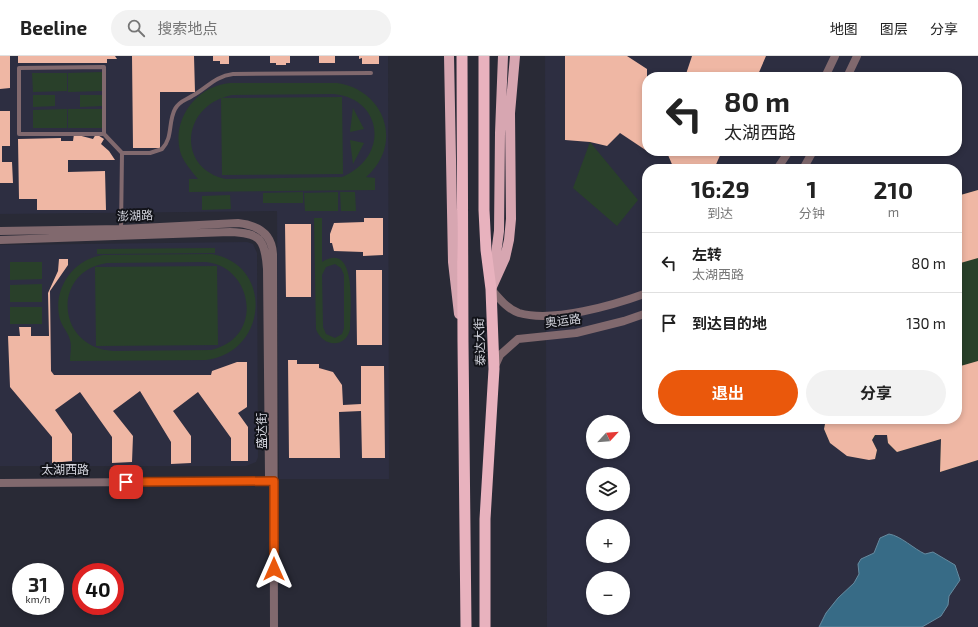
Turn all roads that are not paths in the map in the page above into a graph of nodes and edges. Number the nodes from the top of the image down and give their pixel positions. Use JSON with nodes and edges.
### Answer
{"nodes":[{"id":1,"x":449,"y":56,"type":"edge"},
{"id":2,"x":462,"y":56,"type":"edge"},
{"id":3,"x":484,"y":56,"type":"edge"},
{"id":4,"x":503,"y":56,"type":"edge"},
{"id":5,"x":515,"y":56,"type":"edge"},
{"id":6,"x":835,"y":56,"type":"edge"},
{"id":7,"x":857,"y":56,"type":"edge"},
{"id":8,"x":827,"y":72,"type":"edge"},
{"id":9,"x":849,"y":72,"type":"edge"},
{"id":10,"x":371,"y":74,"type":"dead end"},
{"id":11,"x":104,"y":134,"type":"junction"},
{"id":12,"x":122,"y":153,"type":"junction"},
{"id":13,"x":121,"y":229,"type":"junction"},
{"id":14,"x":0,"y":231,"type":"edge"},
{"id":15,"x":264,"y":238,"type":"junction"},
{"id":16,"x":0,"y":240,"type":"edge"},
{"id":17,"x":491,"y":289,"type":"junction"},
{"id":18,"x":642,"y":294,"type":"edge"},
{"id":19,"x":642,"y":315,"type":"edge"},
{"id":20,"x":462,"y":342,"type":"junction"},
{"id":21,"x":494,"y":369,"type":"junction"},
{"id":22,"x":271,"y":481,"type":"junction"},
{"id":23,"x":0,"y":483,"type":"edge"},
{"id":24,"x":466,"y":626,"type":"edge"},
{"id":25,"x":269,"y":627,"type":"edge"},
{"id":26,"x":274,"y":627,"type":"edge"},
{"id":27,"x":485,"y":627,"type":"edge"}],
"edges":[{"from":1,"to":20,"type":"main road"},
{"from":2,"to":20,"type":"highway","name":"泰达大街"},
{"from":3,"to":17,"type":"highway","name":"泰达大街"},
{"from":4,"to":17,"type":"main road"},
{"from":5,"to":17,"type":"main road"},
{"from":6,"to":8,"type":"street"},
{"from":7,"to":9,"type":"street"},
{"from":10,"to":12,"type":"lane"},
{"from":11,"to":11,"type":"lane"},
{"from":11,"to":12,"type":"lane"},
{"from":12,"to":13,"type":"lane"},
{"from":13,"to":14,"type":"street","name":"澎湖路"},
{"from":13,"to":15,"type":"street","name":"澎湖路"},
{"from":15,"to":16,"type":"street","name":"澎湖路"},
{"from":15,"to":22,"type":"street","name":"盛达街"},
{"from":17,"to":18,"type":"street","name":"奥运路"},
{"from":17,"to":21,"type":"highway","name":"泰达大街"},
{"from":19,"to":21,"type":"street","name":"奥运路"},
{"from":20,"to":24,"type":"highway","name":"泰达大街"},
{"from":21,"to":27,"type":"highway","name":"泰达大街"},
{"from":22,"to":23,"type":"street","name":"太湖西路"},
{"from":22,"to":25,"type":"street","name":"盛达街"},
{"from":22,"to":26,"type":"street","name":"盛达街"}]}
